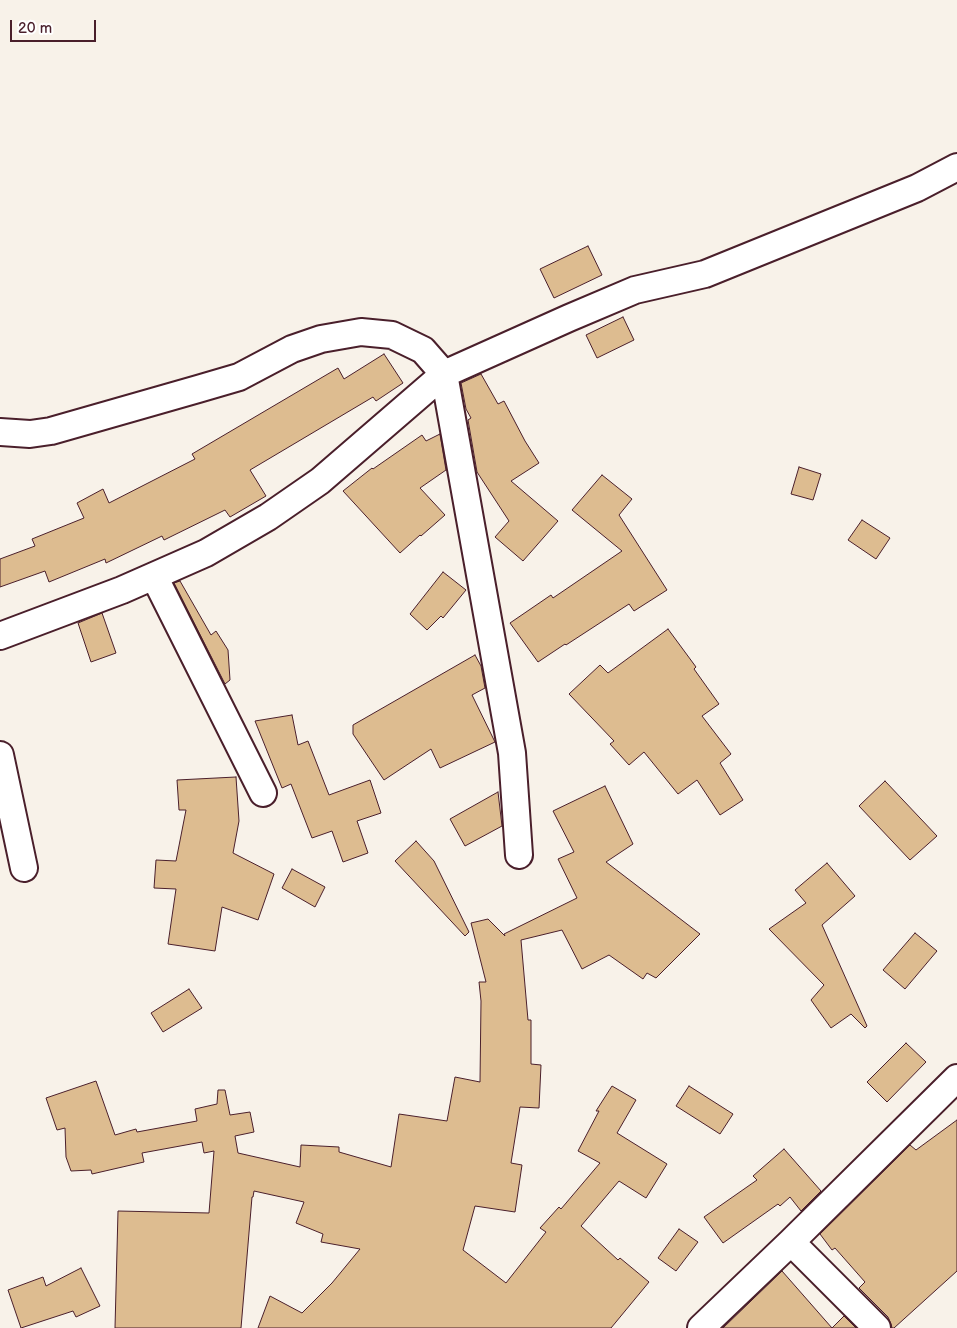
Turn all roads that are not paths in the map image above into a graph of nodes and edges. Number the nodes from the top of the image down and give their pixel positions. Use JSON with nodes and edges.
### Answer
{"nodes":[{"id":1,"x":957,"y":167,"type":"edge"},
{"id":2,"x":444,"y":374,"type":"junction"},
{"id":3,"x":0,"y":432,"type":"edge"},
{"id":4,"x":154,"y":576,"type":"junction"},
{"id":5,"x":0,"y":636,"type":"edge"},
{"id":6,"x":0,"y":755,"type":"edge"},
{"id":7,"x":263,"y":793,"type":"dead end"},
{"id":8,"x":519,"y":855,"type":"dead end"},
{"id":9,"x":24,"y":868,"type":"dead end"},
{"id":10,"x":957,"y":1078,"type":"edge"},
{"id":11,"x":791,"y":1242,"type":"junction"},
{"id":12,"x":701,"y":1328,"type":"edge"},
{"id":13,"x":877,"y":1328,"type":"edge"}],
"edges":[{"from":1,"to":2,"type":"street"},
{"from":2,"to":3,"type":"street"},
{"from":2,"to":4,"type":"street"},
{"from":2,"to":8,"type":"street"},
{"from":4,"to":5,"type":"street"},
{"from":4,"to":7,"type":"street"},
{"from":6,"to":9,"type":"street"},
{"from":10,"to":11,"type":"street"},
{"from":11,"to":12,"type":"street"},
{"from":11,"to":13,"type":"street"}]}
